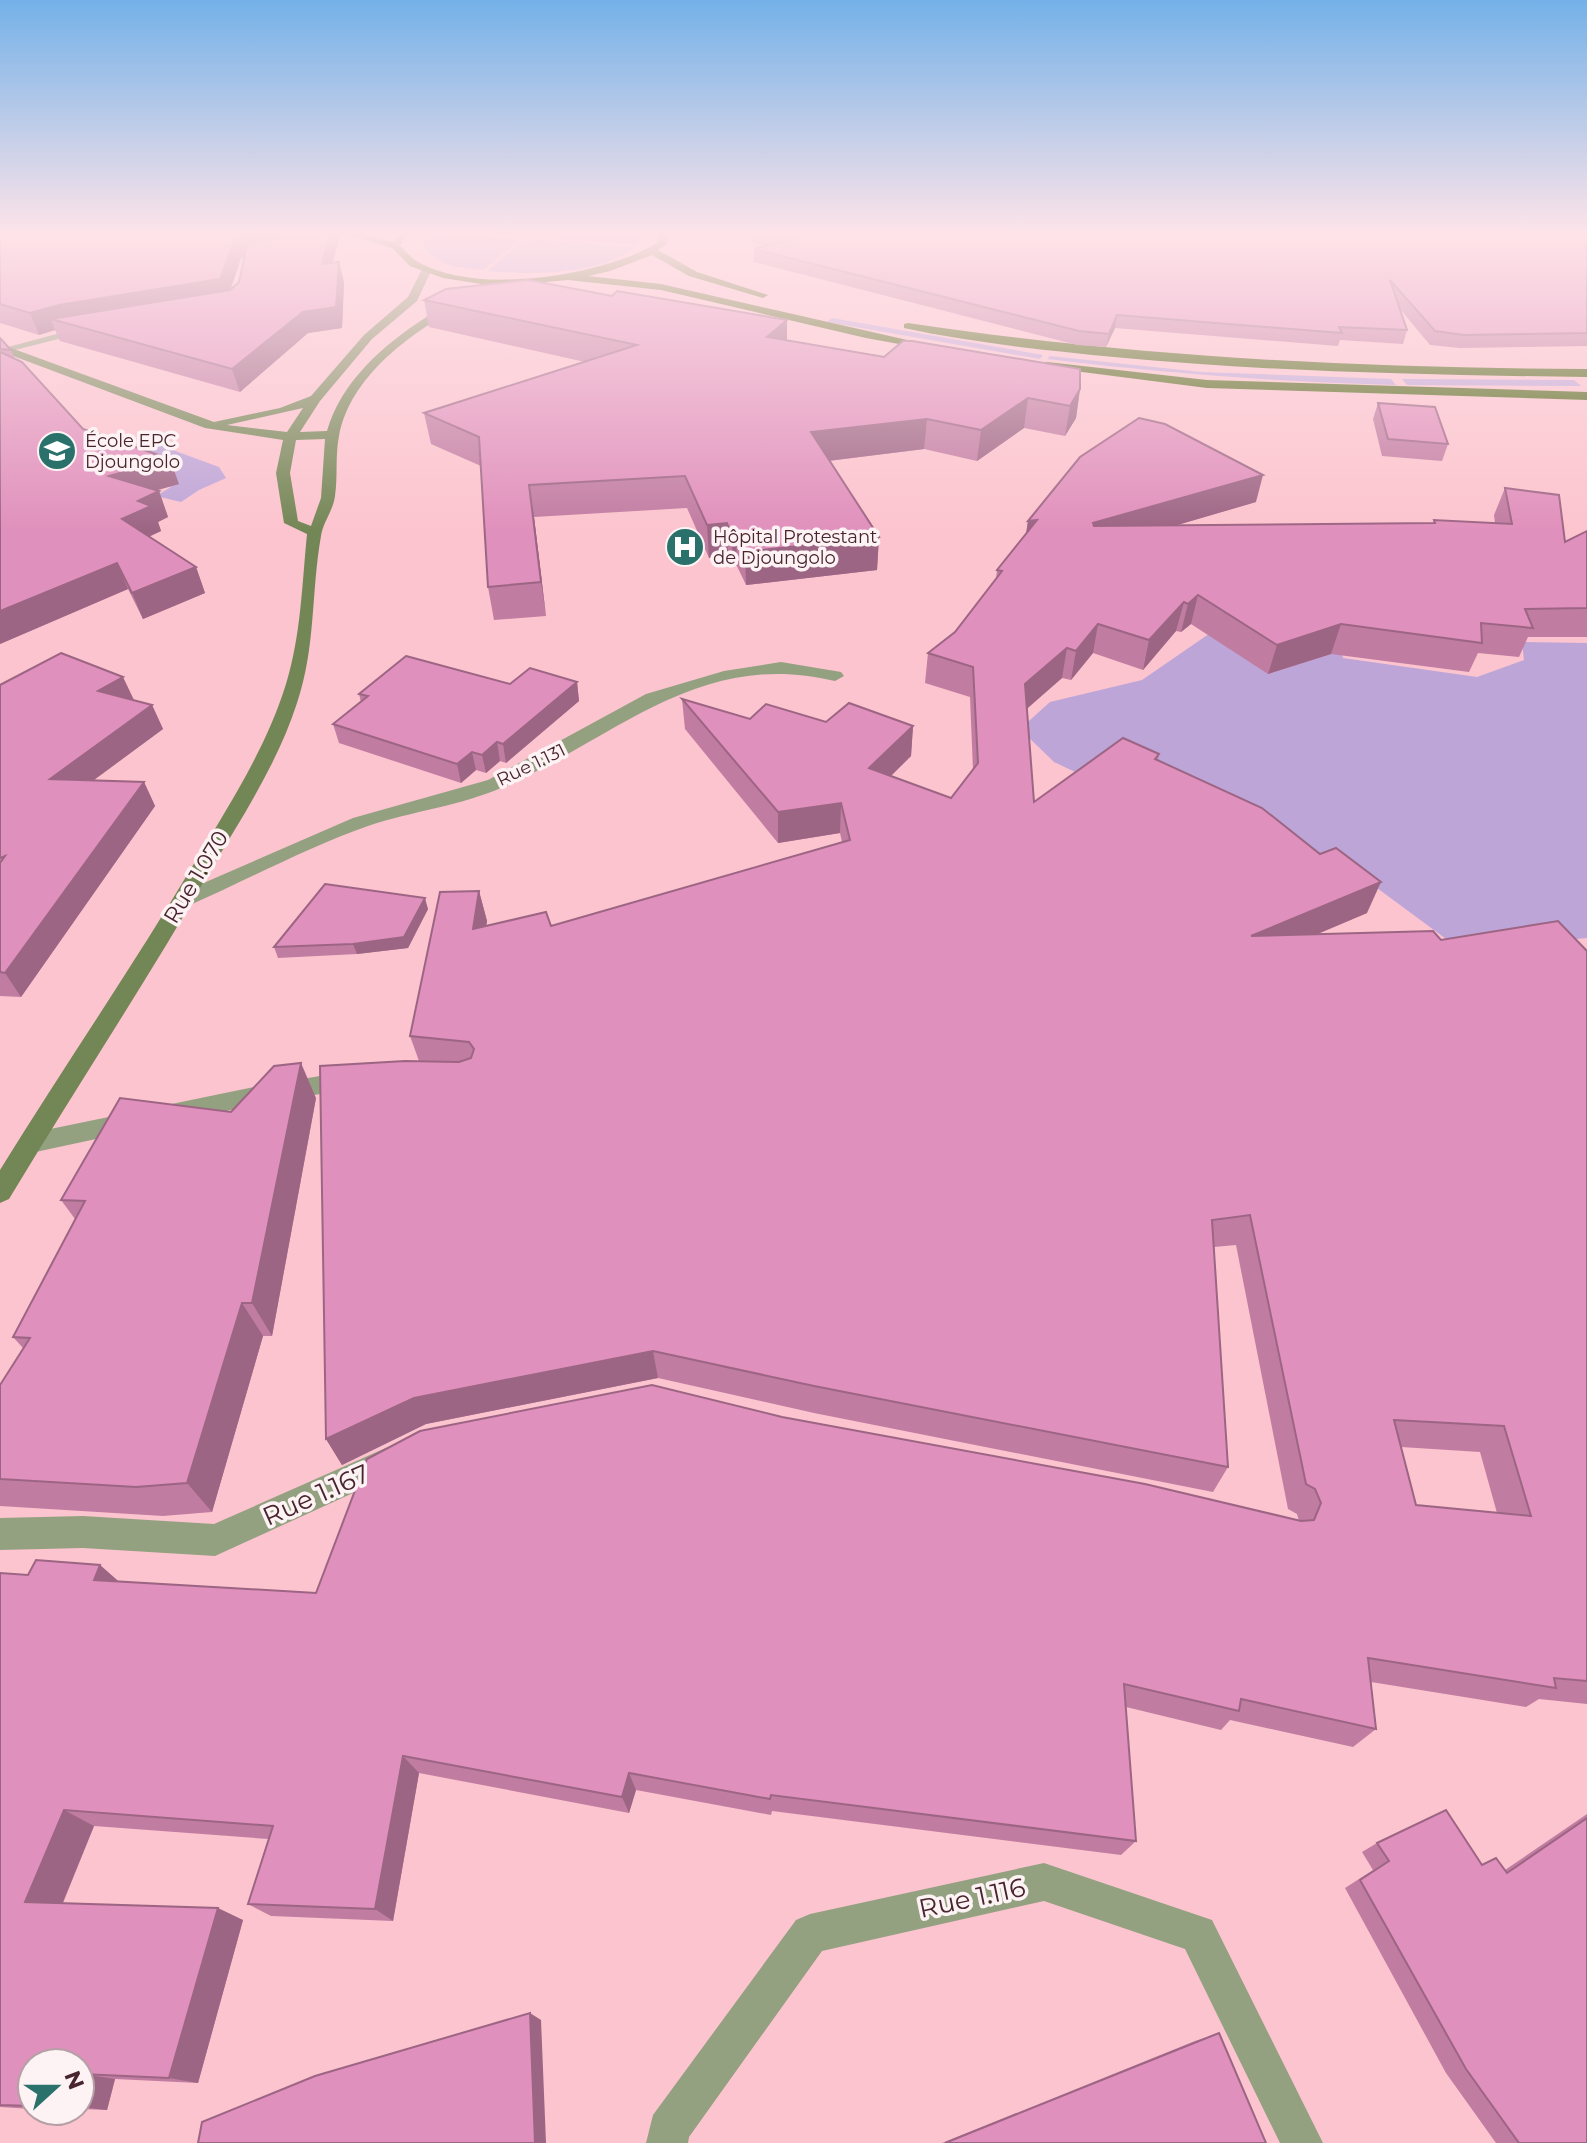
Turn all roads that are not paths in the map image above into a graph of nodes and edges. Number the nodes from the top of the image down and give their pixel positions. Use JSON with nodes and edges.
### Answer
{"nodes":[{"id":1,"x":78,"y":331,"type":"edge"},
{"id":2,"x":375,"y":331,"type":"edge"},
{"id":3,"x":410,"y":331,"type":"edge"},
{"id":4,"x":849,"y":331,"type":"edge"},
{"id":5,"x":937,"y":331,"type":"edge"},
{"id":6,"x":3,"y":348,"type":"edge"},
{"id":7,"x":942,"y":348,"type":"edge"},
{"id":8,"x":1030,"y":363,"type":"edge"},
{"id":9,"x":1587,"y":373,"type":"edge"},
{"id":10,"x":1587,"y":396,"type":"edge"},
{"id":11,"x":315,"y":399,"type":"junction"},
{"id":12,"x":209,"y":425,"type":"junction"},
{"id":13,"x":332,"y":435,"type":"junction"},
{"id":14,"x":290,"y":438,"type":"junction"},
{"id":15,"x":314,"y":532,"type":"junction"},
{"id":16,"x":835,"y":676,"type":"dead end"},
{"id":17,"x":183,"y":900,"type":"junction"},
{"id":18,"x":373,"y":1078,"type":"edge"},
{"id":19,"x":31,"y":1143,"type":"junction"},
{"id":20,"x":4,"y":1179,"type":"edge"},
{"id":21,"x":415,"y":1447,"type":"edge"},
{"id":22,"x":0,"y":1534,"type":"edge"},
{"id":23,"x":667,"y":2143,"type":"edge"},
{"id":24,"x":1302,"y":2143,"type":"edge"}],
"edges":[{"from":1,"to":6,"type":"street"},
{"from":2,"to":11,"type":"main road"},
{"from":3,"to":13,"type":"main road","name":"Rue 1.070"},
{"from":4,"to":7,"type":"highway"},
{"from":5,"to":9,"type":"highway"},
{"from":6,"to":12,"type":"main road"},
{"from":8,"to":10,"type":"highway"},
{"from":11,"to":12,"type":"main road"},
{"from":11,"to":14,"type":"main road"},
{"from":12,"to":14,"type":"main road"},
{"from":13,"to":14,"type":"main road"},
{"from":13,"to":15,"type":"main road","name":"Rue 1.070"},
{"from":14,"to":15,"type":"main road"},
{"from":15,"to":17,"type":"main road","name":"Rue 1.070"},
{"from":16,"to":17,"type":"street","name":"Rue 1.131"},
{"from":17,"to":19,"type":"main road","name":"Rue 1.070"},
{"from":18,"to":19,"type":"street"},
{"from":19,"to":20,"type":"main road","name":"Rue 1.070"},
{"from":21,"to":22,"type":"street","name":"Rue 1.167"},
{"from":23,"to":24,"type":"street","name":"Rue 1.116"}]}
